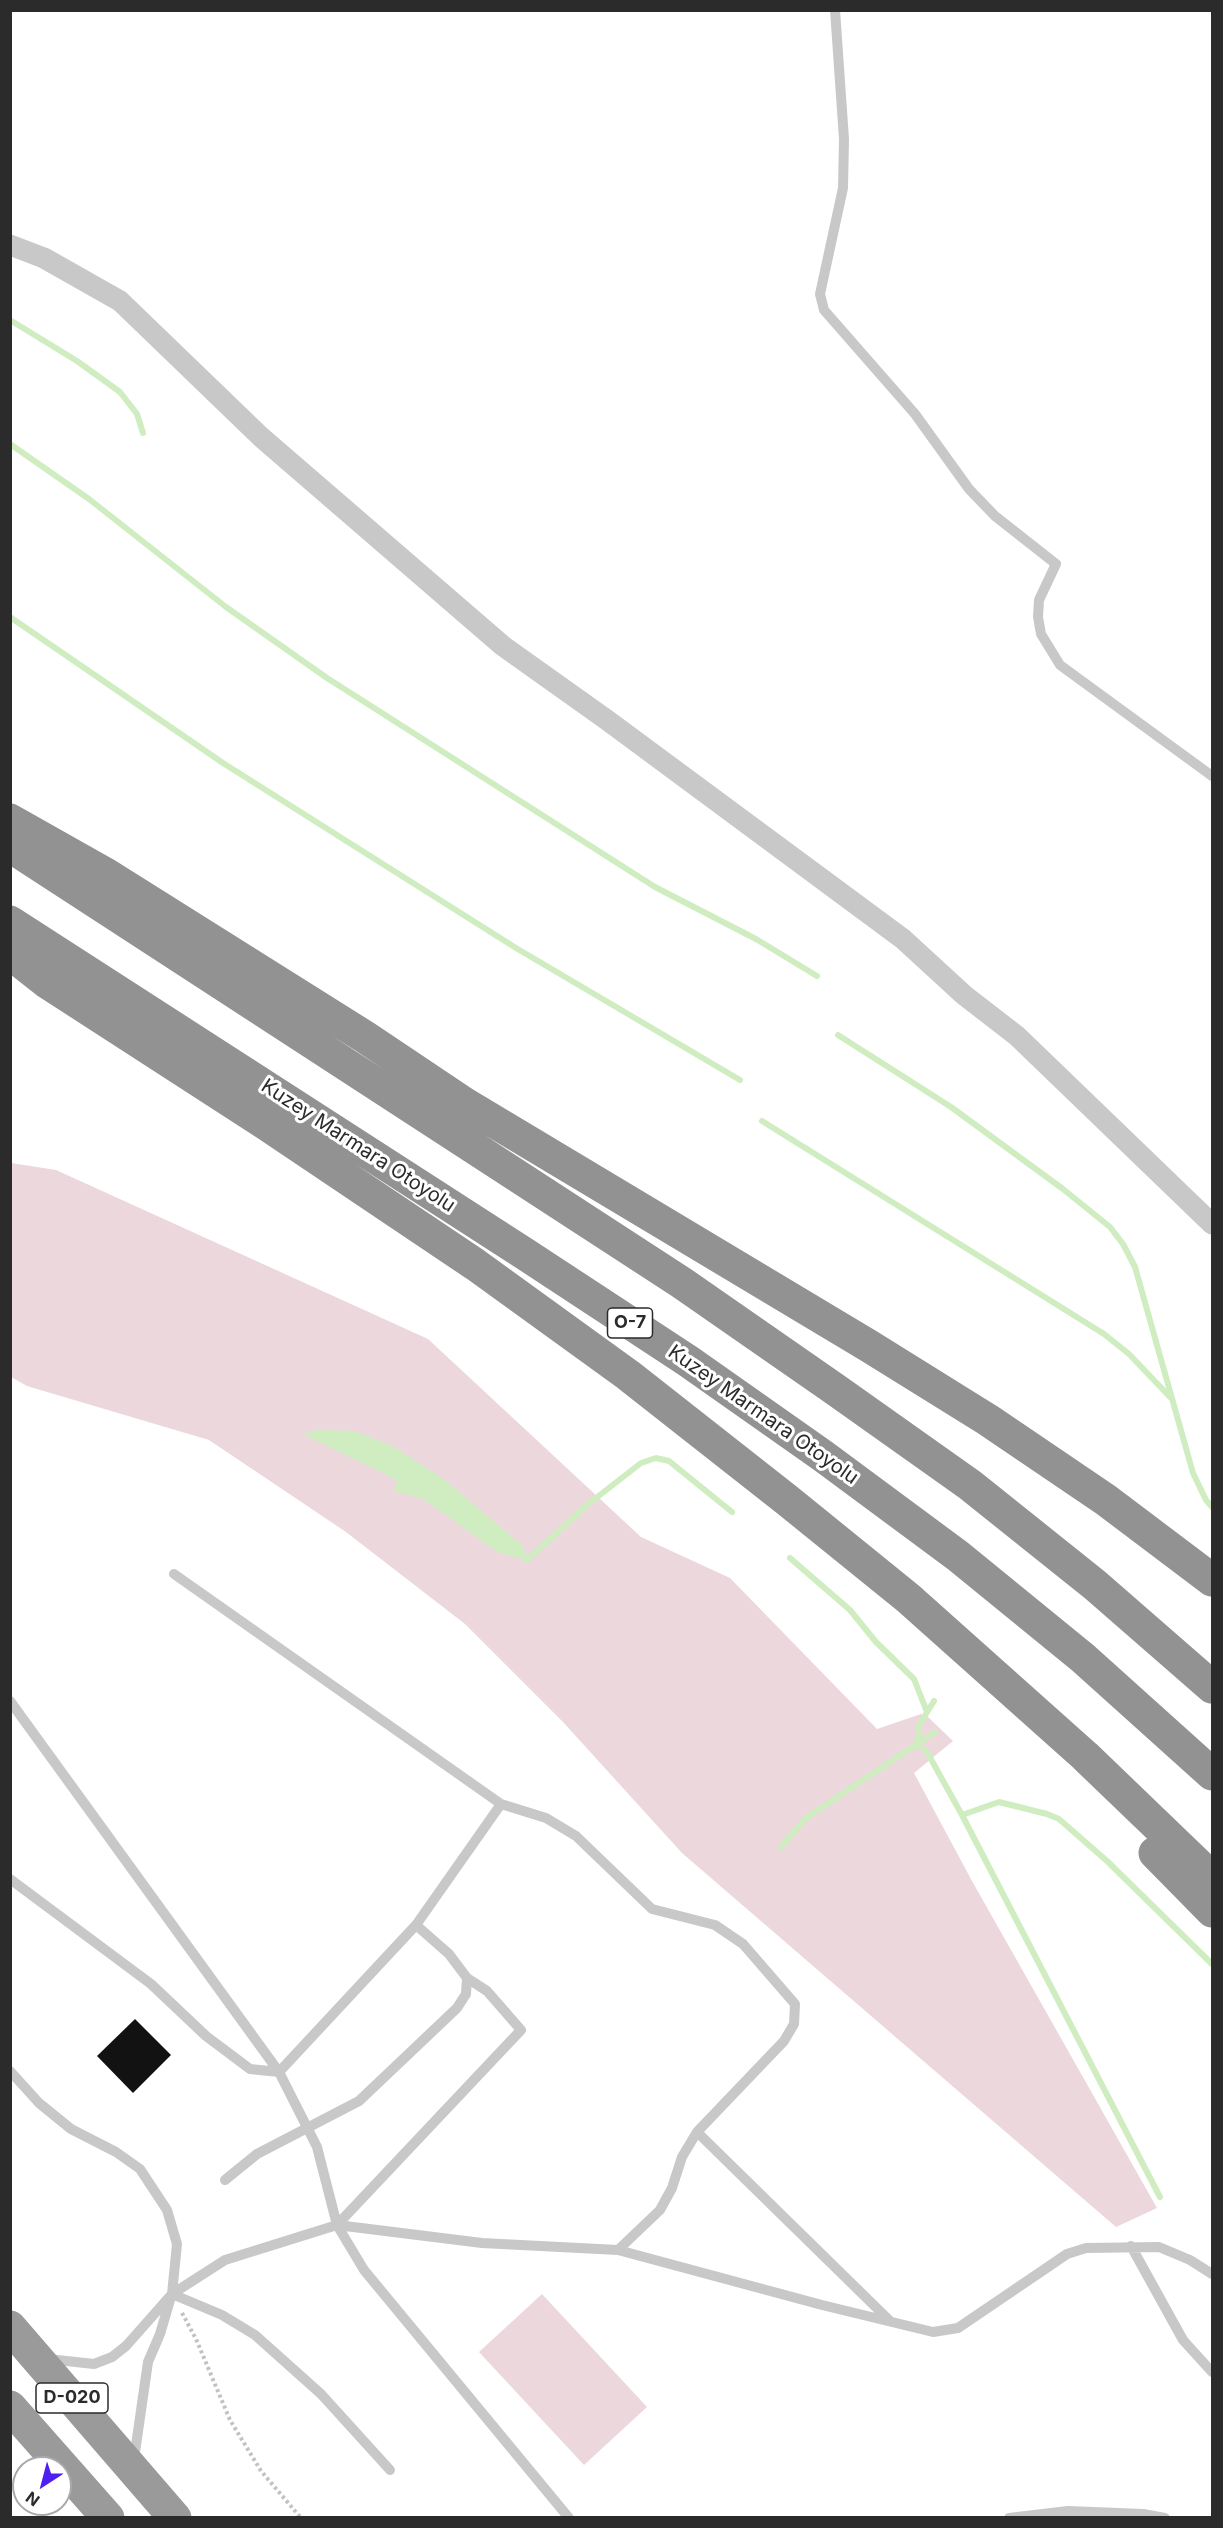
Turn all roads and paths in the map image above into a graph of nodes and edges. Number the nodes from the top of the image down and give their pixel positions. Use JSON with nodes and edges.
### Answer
{"nodes":[{"id":1,"x":835,"y":10,"type":"edge"},
{"id":2,"x":10,"y":244,"type":"edge"},
{"id":3,"x":1212,"y":776,"type":"edge"},
{"id":4,"x":10,"y":820,"type":"edge"},
{"id":5,"x":10,"y":846,"type":"edge"},
{"id":6,"x":10,"y":922,"type":"edge"},
{"id":7,"x":10,"y":953,"type":"edge"},
{"id":8,"x":1212,"y":1224,"type":"edge"},
{"id":9,"x":923,"y":1379,"type":"junction"},
{"id":10,"x":1212,"y":1560,"type":"edge"},
{"id":11,"x":174,"y":1574,"type":"dead end"},
{"id":12,"x":1212,"y":1580,"type":"edge"},
{"id":13,"x":980,"y":1661,"type":"junction"},
{"id":14,"x":1212,"y":1687,"type":"edge"},
{"id":15,"x":10,"y":1701,"type":"edge"},
{"id":16,"x":1212,"y":1774,"type":"edge"},
{"id":17,"x":501,"y":1804,"type":"junction"},
{"id":18,"x":1212,"y":1878,"type":"edge"},
{"id":19,"x":10,"y":1879,"type":"edge"},
{"id":20,"x":1212,"y":1911,"type":"edge"},
{"id":21,"x":416,"y":1925,"type":"junction"},
{"id":22,"x":467,"y":1978,"type":"junction"},
{"id":23,"x":10,"y":2071,"type":"edge"},
{"id":24,"x":279,"y":2072,"type":"junction"},
{"id":25,"x":306,"y":2127,"type":"junction"},
{"id":26,"x":697,"y":2132,"type":"junction"},
{"id":27,"x":225,"y":2180,"type":"dead end"},
{"id":28,"x":337,"y":2224,"type":"junction"},
{"id":29,"x":1131,"y":2246,"type":"junction"},
{"id":30,"x":618,"y":2250,"type":"junction"},
{"id":31,"x":1212,"y":2274,"type":"edge"},
{"id":32,"x":172,"y":2294,"type":"junction"},
{"id":33,"x":891,"y":2321,"type":"junction"},
{"id":34,"x":10,"y":2327,"type":"edge"},
{"id":35,"x":36,"y":2356,"type":"junction"},
{"id":36,"x":1212,"y":2372,"type":"edge"},
{"id":37,"x":10,"y":2407,"type":"edge"},
{"id":38,"x":133,"y":2468,"type":"junction"},
{"id":39,"x":390,"y":2470,"type":"dead end"},
{"id":40,"x":108,"y":2517,"type":"edge"},
{"id":41,"x":175,"y":2517,"type":"edge"},
{"id":42,"x":196,"y":2517,"type":"edge"},
{"id":43,"x":301,"y":2517,"type":"edge"},
{"id":44,"x":569,"y":2517,"type":"edge"},
{"id":45,"x":1009,"y":2517,"type":"edge"},
{"id":46,"x":1165,"y":2517,"type":"edge"}],
"edges":[{"from":1,"to":3,"type":"lane"},
{"from":2,"to":8,"type":"street"},
{"from":4,"to":9,"type":"highway"},
{"from":5,"to":14,"type":"highway"},
{"from":6,"to":16,"type":"highway","name":"Kuzey Marmara Otoyolu","number":"O-7"},
{"from":7,"to":13,"type":"highway"},
{"from":9,"to":10,"type":"highway"},
{"from":9,"to":12,"type":"highway"},
{"from":11,"to":17,"type":"lane"},
{"from":13,"to":18,"type":"highway"},
{"from":13,"to":20,"type":"highway"},
{"from":15,"to":24,"type":"lane"},
{"from":17,"to":21,"type":"lane"},
{"from":17,"to":26,"type":"lane"},
{"from":19,"to":24,"type":"lane"},
{"from":21,"to":22,"type":"lane"},
{"from":21,"to":24,"type":"lane"},
{"from":22,"to":25,"type":"lane"},
{"from":22,"to":28,"type":"lane"},
{"from":23,"to":32,"type":"lane"},
{"from":24,"to":25,"type":"lane"},
{"from":25,"to":27,"type":"lane"},
{"from":25,"to":28,"type":"lane"},
{"from":26,"to":30,"type":"lane"},
{"from":26,"to":33,"type":"lane"},
{"from":28,"to":30,"type":"lane"},
{"from":28,"to":32,"type":"lane"},
{"from":28,"to":44,"type":"lane"},
{"from":29,"to":31,"type":"lane"},
{"from":29,"to":33,"type":"lane"},
{"from":29,"to":36,"type":"lane"},
{"from":30,"to":33,"type":"lane"},
{"from":32,"to":35,"type":"lane"},
{"from":32,"to":38,"type":"lane"},
{"from":32,"to":39,"type":"lane"},
{"from":32,"to":43,"type":"path"},
{"from":34,"to":35,"type":"highway","number":"D-020"},
{"from":35,"to":38,"type":"highway","number":"D-020"},
{"from":37,"to":40,"type":"highway","number":"D-020"},
{"from":38,"to":41,"type":"highway","number":"D-020"},
{"from":38,"to":42,"type":"highway"},
{"from":45,"to":46,"type":"lane"}]}
